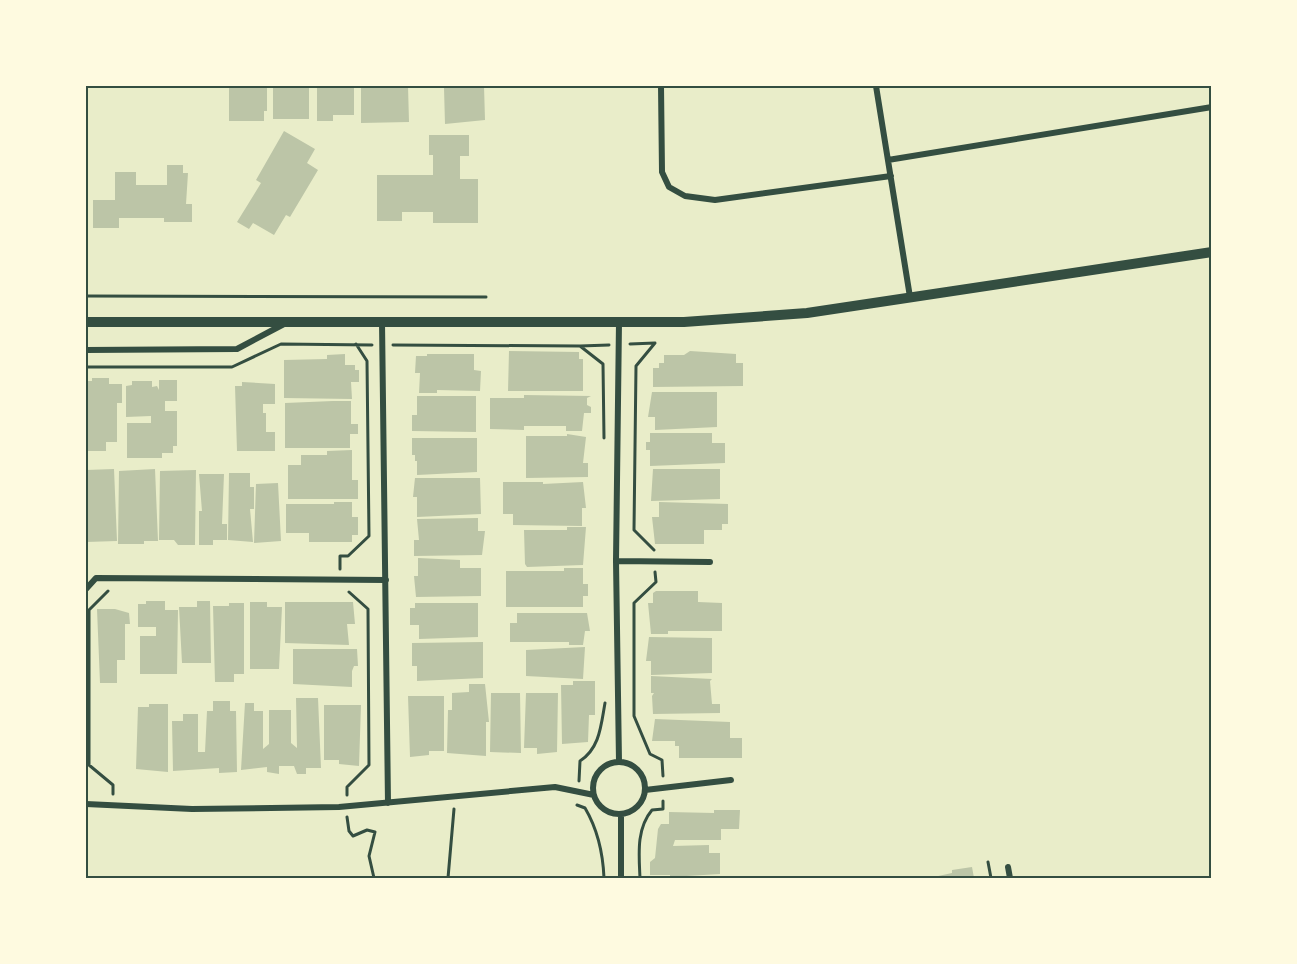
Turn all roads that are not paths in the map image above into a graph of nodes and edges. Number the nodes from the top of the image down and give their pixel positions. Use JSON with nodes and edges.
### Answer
{"nodes":[{"id":1,"x":661,"y":86,"type":"edge"},
{"id":2,"x":876,"y":86,"type":"edge"},
{"id":3,"x":1212,"y":107,"type":"edge"},
{"id":4,"x":888,"y":160,"type":"junction"},
{"id":5,"x":891,"y":176,"type":"junction"},
{"id":6,"x":1212,"y":252,"type":"edge"},
{"id":7,"x":910,"y":297,"type":"junction"},
{"id":8,"x":86,"y":322,"type":"edge"},
{"id":9,"x":287,"y":322,"type":"junction"},
{"id":10,"x":382,"y":322,"type":"junction"},
{"id":11,"x":619,"y":322,"type":"junction"},
{"id":12,"x":86,"y":350,"type":"edge"},
{"id":13,"x":616,"y":561,"type":"junction"},
{"id":14,"x":710,"y":562,"type":"dead end"},
{"id":15,"x":386,"y":580,"type":"junction"},
{"id":16,"x":86,"y":589,"type":"edge"},
{"id":17,"x":619,"y":762,"type":"junction"},
{"id":18,"x":731,"y":780,"type":"dead end"},
{"id":19,"x":645,"y":790,"type":"junction"},
{"id":20,"x":594,"y":795,"type":"junction"},
{"id":21,"x":388,"y":803,"type":"junction"},
{"id":22,"x":86,"y":804,"type":"edge"},
{"id":23,"x":621,"y":814,"type":"junction"},
{"id":24,"x":1008,"y":867,"type":"dead end"},
{"id":25,"x":621,"y":879,"type":"edge"},
{"id":26,"x":1010,"y":879,"type":"edge"}],
"edges":[{"from":1,"to":5,"type":"street"},
{"from":2,"to":4,"type":"street"},
{"from":3,"to":4,"type":"street"},
{"from":4,"to":5,"type":"street"},
{"from":5,"to":7,"type":"street"},
{"from":6,"to":7,"type":"street"},
{"from":7,"to":11,"type":"street"},
{"from":8,"to":9,"type":"street"},
{"from":9,"to":10,"type":"street"},
{"from":9,"to":12,"type":"street"},
{"from":10,"to":11,"type":"street"},
{"from":10,"to":15,"type":"street"},
{"from":11,"to":13,"type":"street"},
{"from":13,"to":14,"type":"street"},
{"from":13,"to":17,"type":"street"},
{"from":15,"to":16,"type":"street"},
{"from":15,"to":21,"type":"street"},
{"from":17,"to":19,"type":"street"},
{"from":17,"to":20,"type":"street"},
{"from":18,"to":19,"type":"street"},
{"from":19,"to":23,"type":"street"},
{"from":20,"to":21,"type":"street"},
{"from":20,"to":23,"type":"street"},
{"from":21,"to":22,"type":"street"},
{"from":23,"to":25,"type":"street"},
{"from":24,"to":26,"type":"street"}]}
